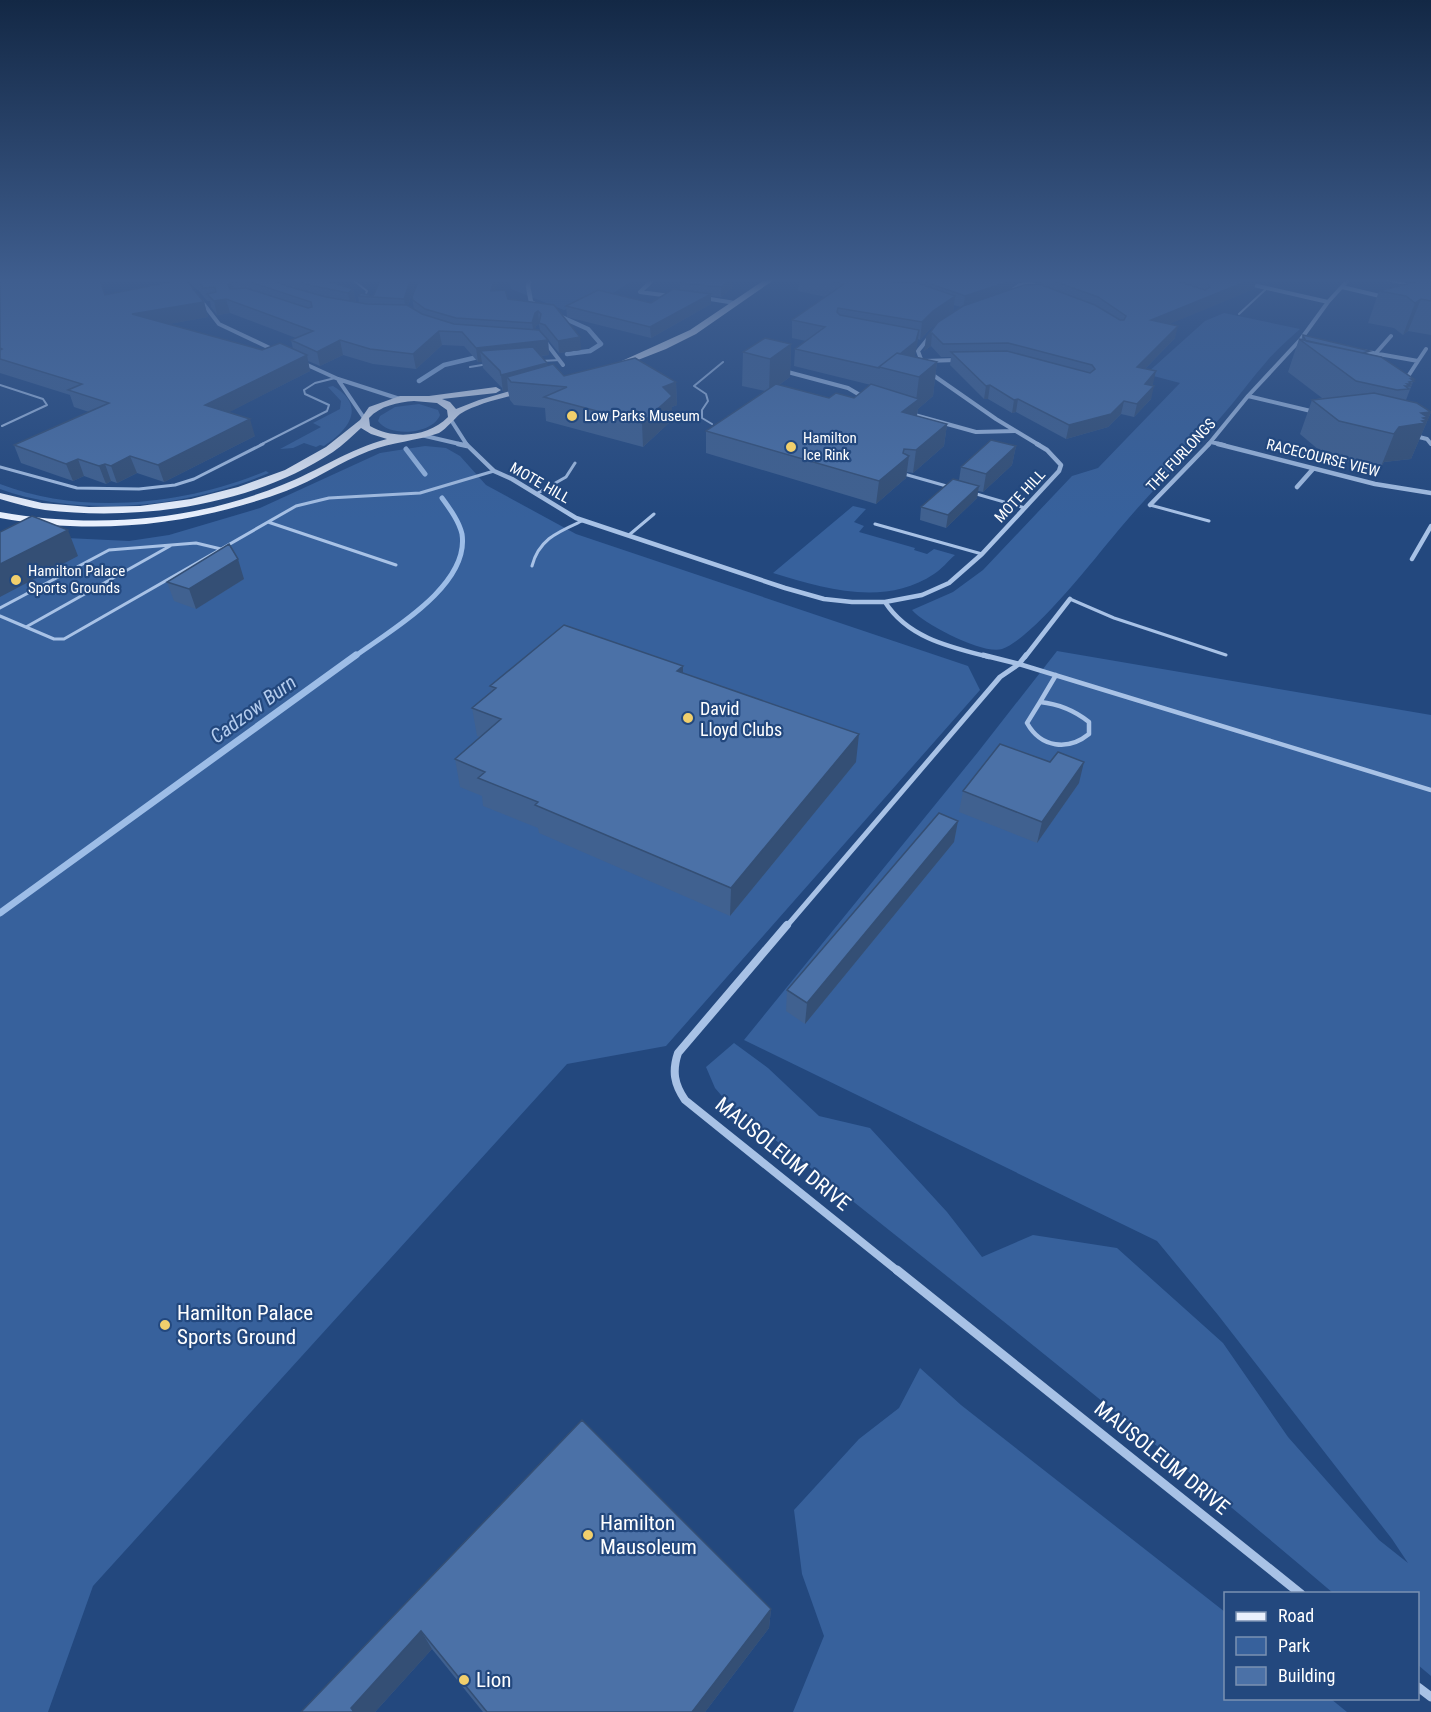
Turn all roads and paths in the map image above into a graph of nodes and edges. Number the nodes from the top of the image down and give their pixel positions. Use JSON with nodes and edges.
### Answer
{"nodes":[{"id":1,"x":294,"y":359,"type":"edge"},
{"id":2,"x":631,"y":359,"type":"edge"},
{"id":3,"x":1283,"y":359,"type":"edge"},
{"id":4,"x":1404,"y":359,"type":"edge"},
{"id":5,"x":1420,"y":359,"type":"edge"},
{"id":6,"x":560,"y":360,"type":"joint"},
{"id":7,"x":964,"y":360,"type":"edge"},
{"id":8,"x":531,"y":361,"type":"edge"},
{"id":9,"x":921,"y":361,"type":"joint"},
{"id":10,"x":723,"y":362,"type":"dead end"},
{"id":11,"x":1418,"y":362,"type":"junction"},
{"id":12,"x":495,"y":363,"type":"edge"},
{"id":13,"x":563,"y":364,"type":"dead end"},
{"id":14,"x":470,"y":367,"type":"dead end"},
{"id":15,"x":611,"y":367,"type":"edge"},
{"id":16,"x":776,"y":368,"type":"edge"},
{"id":17,"x":336,"y":379,"type":"junction"},
{"id":18,"x":0,"y":385,"type":"edge"},
{"id":19,"x":1402,"y":386,"type":"edge"},
{"id":20,"x":1248,"y":396,"type":"junction"},
{"id":21,"x":418,"y":398,"type":"junction"},
{"id":22,"x":399,"y":399,"type":"junction"},
{"id":23,"x":867,"y":399,"type":"edge"},
{"id":24,"x":909,"y":414,"type":"edge"},
{"id":25,"x":1324,"y":414,"type":"edge"},
{"id":26,"x":452,"y":417,"type":"junction"},
{"id":27,"x":364,"y":420,"type":"junction"},
{"id":28,"x":712,"y":424,"type":"edge"},
{"id":29,"x":1,"y":426,"type":"edge"},
{"id":30,"x":1015,"y":431,"type":"junction"},
{"id":31,"x":1407,"y":434,"type":"edge"},
{"id":32,"x":412,"y":436,"type":"junction"},
{"id":33,"x":1211,"y":442,"type":"junction"},
{"id":34,"x":1431,"y":444,"type":"edge"},
{"id":35,"x":467,"y":446,"type":"junction"},
{"id":36,"x":575,"y":463,"type":"dead end"},
{"id":37,"x":0,"y":467,"type":"edge"},
{"id":38,"x":1313,"y":469,"type":"junction"},
{"id":39,"x":494,"y":471,"type":"junction"},
{"id":40,"x":904,"y":474,"type":"edge"},
{"id":41,"x":1298,"y":486,"type":"dead end"},
{"id":42,"x":959,"y":490,"type":"edge"},
{"id":43,"x":970,"y":493,"type":"edge"},
{"id":44,"x":1431,"y":493,"type":"edge"},
{"id":45,"x":536,"y":494,"type":"junction"},
{"id":46,"x":0,"y":496,"type":"edge"},
{"id":47,"x":1150,"y":505,"type":"joint"},
{"id":48,"x":1025,"y":508,"type":"junction"},
{"id":49,"x":654,"y":514,"type":"dead end"},
{"id":50,"x":0,"y":515,"type":"edge"},
{"id":51,"x":582,"y":520,"type":"junction"},
{"id":52,"x":1209,"y":521,"type":"dead end"},
{"id":53,"x":268,"y":522,"type":"junction"},
{"id":54,"x":875,"y":524,"type":"dead end"},
{"id":55,"x":1431,"y":526,"type":"edge"},
{"id":56,"x":629,"y":536,"type":"junction"},
{"id":57,"x":172,"y":545,"type":"junction"},
{"id":58,"x":221,"y":549,"type":"junction"},
{"id":59,"x":982,"y":555,"type":"junction"},
{"id":60,"x":1412,"y":560,"type":"dead end"},
{"id":61,"x":396,"y":565,"type":"dead end"},
{"id":62,"x":532,"y":566,"type":"dead end"},
{"id":63,"x":1070,"y":599,"type":"joint"},
{"id":64,"x":885,"y":602,"type":"junction"},
{"id":65,"x":0,"y":608,"type":"edge"},
{"id":66,"x":0,"y":616,"type":"edge"},
{"id":67,"x":26,"y":627,"type":"junction"},
{"id":68,"x":1226,"y":655,"type":"dead end"},
{"id":69,"x":1019,"y":664,"type":"junction"},
{"id":70,"x":1056,"y":675,"type":"junction"},
{"id":71,"x":1040,"y":702,"type":"junction"},
{"id":72,"x":1431,"y":790,"type":"edge"},
{"id":73,"x":1300,"y":1592,"type":"edge"},
{"id":74,"x":1419,"y":1687,"type":"edge"},
{"id":75,"x":1431,"y":1697,"type":"edge"}],
"edges":[{"from":1,"to":17,"type":"street"},
{"from":2,"to":15,"type":"main road"},
{"from":3,"to":20,"type":"street","name":"THE FURLONGS"},
{"from":4,"to":11,"type":"street"},
{"from":5,"to":11,"type":"street"},
{"from":6,"to":8,"type":"lane"},
{"from":6,"to":13,"type":"street"},
{"from":7,"to":9,"type":"street"},
{"from":9,"to":30,"type":"street","name":"MOTE HILL"},
{"from":10,"to":28,"type":"lane"},
{"from":11,"to":19,"type":"street"},
{"from":12,"to":14,"type":"lane"},
{"from":16,"to":23,"type":"street"},
{"from":17,"to":22,"type":"street"},
{"from":17,"to":27,"type":"street"},
{"from":17,"to":37,"type":"lane"},
{"from":18,"to":29,"type":"lane"},
{"from":20,"to":25,"type":"street"},
{"from":20,"to":33,"type":"street","name":"THE FURLONGS"},
{"from":21,"to":22,"type":"main road"},
{"from":21,"to":26,"type":"main road"},
{"from":21,"to":26,"type":"main road"},
{"from":22,"to":27,"type":"main road"},
{"from":24,"to":30,"type":"street"},
{"from":26,"to":32,"type":"main road"},
{"from":26,"to":35,"type":"street","name":"MOTE HILL"},
{"from":27,"to":32,"type":"main road"},
{"from":27,"to":46,"type":"main road"},
{"from":30,"to":48,"type":"street","name":"MOTE HILL"},
{"from":31,"to":34,"type":"street"},
{"from":32,"to":35,"type":"street","name":"MOTE HILL"},
{"from":32,"to":50,"type":"main road"},
{"from":33,"to":38,"type":"street","name":"RACECOURSE VIEW"},
{"from":33,"to":47,"type":"street","name":"THE FURLONGS"},
{"from":35,"to":39,"type":"street","name":"MOTE HILL"},
{"from":36,"to":45,"type":"lane"},
{"from":38,"to":41,"type":"street"},
{"from":38,"to":44,"type":"street","name":"RACECOURSE VIEW"},
{"from":39,"to":45,"type":"street","name":"MOTE HILL"},
{"from":39,"to":53,"type":"lane"},
{"from":40,"to":42,"type":"lane"},
{"from":43,"to":48,"type":"lane"},
{"from":45,"to":51,"type":"street","name":"MOTE HILL"},
{"from":47,"to":52,"type":"lane"},
{"from":48,"to":59,"type":"street","name":"MOTE HILL"},
{"from":49,"to":56,"type":"lane"},
{"from":51,"to":56,"type":"street","name":"MOTE HILL"},
{"from":51,"to":62,"type":"lane"},
{"from":53,"to":58,"type":"lane"},
{"from":53,"to":61,"type":"lane"},
{"from":54,"to":59,"type":"lane"},
{"from":55,"to":60,"type":"street"},
{"from":56,"to":64,"type":"street","name":"MOTE HILL"},
{"from":57,"to":58,"type":"lane"},
{"from":57,"to":65,"type":"lane"},
{"from":57,"to":67,"type":"lane"},
{"from":58,"to":67,"type":"lane"},
{"from":59,"to":64,"type":"street","name":"MOTE HILL"},
{"from":63,"to":68,"type":"lane"},
{"from":63,"to":69,"type":"street"},
{"from":64,"to":69,"type":"street"},
{"from":66,"to":67,"type":"lane"},
{"from":69,"to":70,"type":"lane"},
{"from":69,"to":73,"type":"street","name":"MAUSOLEUM DRIVE"},
{"from":70,"to":71,"type":"lane"},
{"from":70,"to":72,"type":"lane"},
{"from":71,"to":71,"type":"lane"},
{"from":74,"to":75,"type":"street"}]}
